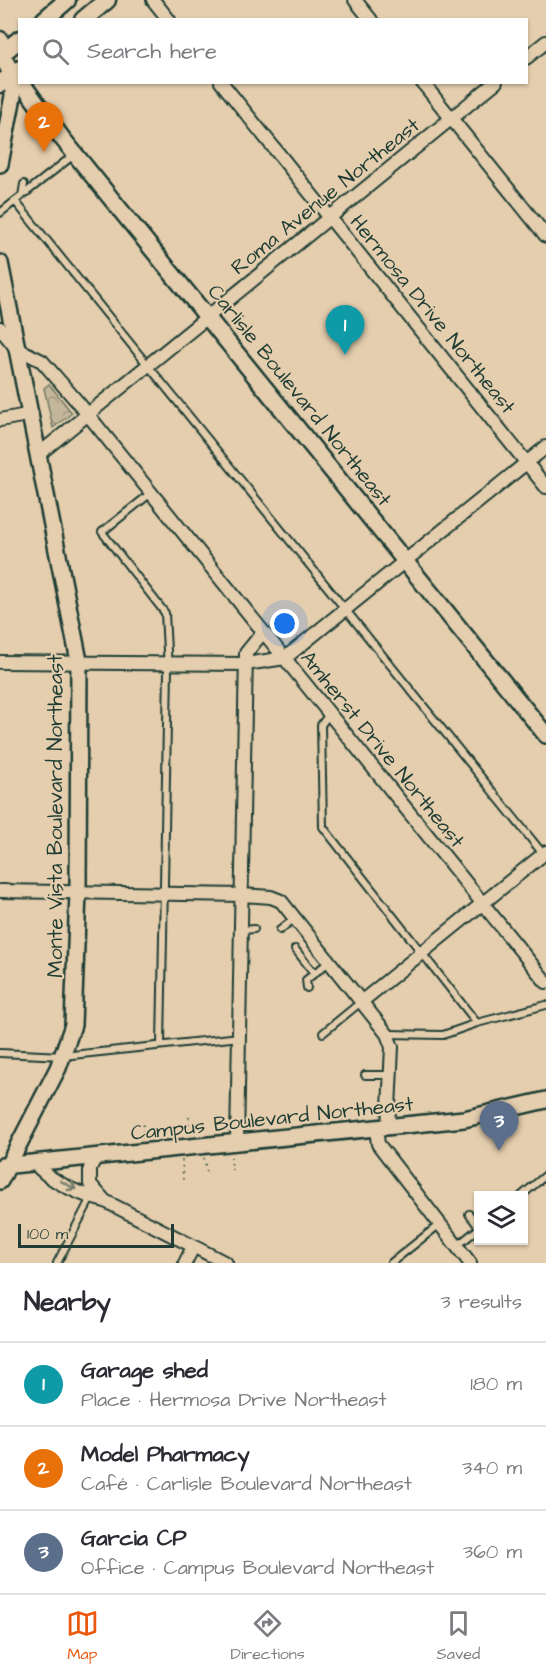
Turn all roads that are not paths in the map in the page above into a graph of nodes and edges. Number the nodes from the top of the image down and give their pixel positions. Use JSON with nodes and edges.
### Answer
{"nodes":[{"id":1,"x":67,"y":0,"type":"edge"},
{"id":2,"x":107,"y":0,"type":"edge"},
{"id":3,"x":153,"y":0,"type":"edge"},
{"id":4,"x":355,"y":0,"type":"edge"},
{"id":5,"x":46,"y":18,"type":"edge"},
{"id":6,"x":85,"y":18,"type":"edge"},
{"id":7,"x":167,"y":18,"type":"edge"},
{"id":8,"x":369,"y":18,"type":"edge"},
{"id":9,"x":0,"y":40,"type":"edge"},
{"id":10,"x":18,"y":40,"type":"edge"},
{"id":11,"x":546,"y":42,"type":"edge"},
{"id":12,"x":0,"y":54,"type":"edge"},
{"id":13,"x":528,"y":56,"type":"edge"},
{"id":14,"x":14,"y":78,"type":"edge"},
{"id":15,"x":222,"y":84,"type":"edge"},
{"id":16,"x":424,"y":84,"type":"edge"},
{"id":17,"x":494,"y":84,"type":"edge"},
{"id":18,"x":0,"y":89,"type":"edge"},
{"id":19,"x":452,"y":119,"type":"junction"},
{"id":20,"x":76,"y":154,"type":"junction"},
{"id":21,"x":0,"y":164,"type":"edge"},
{"id":22,"x":24,"y":184,"type":"dead end"},
{"id":23,"x":22,"y":196,"type":"junction"},
{"id":24,"x":15,"y":201,"type":"junction"},
{"id":25,"x":0,"y":213,"type":"edge"},
{"id":26,"x":330,"y":218,"type":"junction"},
{"id":27,"x":546,"y":236,"type":"edge"},
{"id":28,"x":0,"y":263,"type":"edge"},
{"id":29,"x":208,"y":317,"type":"junction"},
{"id":30,"x":0,"y":328,"type":"edge"},
{"id":31,"x":16,"y":348,"type":"junction"},
{"id":32,"x":147,"y":366,"type":"junction"},
{"id":33,"x":32,"y":414,"type":"junction"},
{"id":34,"x":87,"y":414,"type":"junction"},
{"id":35,"x":0,"y":420,"type":"edge"},
{"id":36,"x":546,"y":447,"type":"edge"},
{"id":37,"x":39,"y":454,"type":"junction"},
{"id":38,"x":526,"y":463,"type":"junction"},
{"id":39,"x":546,"y":487,"type":"edge"},
{"id":40,"x":151,"y":493,"type":"junction"},
{"id":41,"x":406,"y":561,"type":"junction"},
{"id":42,"x":346,"y":609,"type":"junction"},
{"id":43,"x":263,"y":632,"type":"junction"},
{"id":44,"x":285,"y":658,"type":"junction"},
{"id":45,"x":79,"y":661,"type":"junction"},
{"id":46,"x":0,"y":662,"type":"edge"},
{"id":47,"x":168,"y":663,"type":"junction"},
{"id":48,"x":246,"y":663,"type":"junction"},
{"id":49,"x":329,"y":714,"type":"junction"},
{"id":50,"x":546,"y":735,"type":"edge"},
{"id":51,"x":545,"y":855,"type":"edge"},
{"id":52,"x":0,"y":891,"type":"edge"},
{"id":53,"x":78,"y":891,"type":"junction"},
{"id":54,"x":165,"y":895,"type":"junction"},
{"id":55,"x":243,"y":895,"type":"junction"},
{"id":56,"x":482,"y":902,"type":"junction"},
{"id":57,"x":295,"y":918,"type":"junction"},
{"id":58,"x":280,"y":930,"type":"dead end"},
{"id":59,"x":295,"y":948,"type":"dead end"},
{"id":60,"x":420,"y":952,"type":"junction"},
{"id":61,"x":329,"y":962,"type":"junction"},
{"id":62,"x":314,"y":973,"type":"junction"},
{"id":63,"x":546,"y":982,"type":"edge"},
{"id":64,"x":307,"y":988,"type":"dead end"},
{"id":65,"x":362,"y":1002,"type":"junction"},
{"id":66,"x":546,"y":1005,"type":"edge"},
{"id":67,"x":477,"y":1023,"type":"junction"},
{"id":68,"x":323,"y":1033,"type":"dead end"},
{"id":69,"x":387,"y":1034,"type":"junction"},
{"id":70,"x":240,"y":1036,"type":"junction"},
{"id":71,"x":161,"y":1044,"type":"junction"},
{"id":72,"x":0,"y":1053,"type":"edge"},
{"id":73,"x":63,"y":1056,"type":"junction"},
{"id":74,"x":365,"y":1075,"type":"dead end"},
{"id":75,"x":390,"y":1076,"type":"junction"},
{"id":76,"x":546,"y":1100,"type":"edge"},
{"id":77,"x":382,"y":1128,"type":"junction"},
{"id":78,"x":234,"y":1148,"type":"junction"},
{"id":79,"x":96,"y":1156,"type":"junction"},
{"id":80,"x":35,"y":1163,"type":"junction"},
{"id":81,"x":4,"y":1166,"type":"edge"},
{"id":82,"x":546,"y":1175,"type":"edge"},
{"id":83,"x":0,"y":1181,"type":"edge"},
{"id":84,"x":526,"y":1191,"type":"edge"},
{"id":85,"x":91,"y":1198,"type":"junction"},
{"id":86,"x":105,"y":1201,"type":"junction"},
{"id":87,"x":469,"y":1214,"type":"dead end"},
{"id":88,"x":474,"y":1221,"type":"edge"},
{"id":89,"x":440,"y":1224,"type":"junction"},
{"id":90,"x":474,"y":1231,"type":"edge"},
{"id":91,"x":457,"y":1246,"type":"junction"},
{"id":92,"x":193,"y":1247,"type":"junction"},
{"id":93,"x":58,"y":1263,"type":"edge"},
{"id":94,"x":185,"y":1263,"type":"edge"},
{"id":95,"x":226,"y":1263,"type":"edge"},
{"id":96,"x":391,"y":1263,"type":"edge"},
{"id":97,"x":470,"y":1263,"type":"edge"}],
"edges":[{"from":1,"to":5,"type":"main road"},
{"from":2,"to":6,"type":"main road"},
{"from":3,"to":7,"type":"street"},
{"from":4,"to":8,"type":"street"},
{"from":9,"to":12,"type":"main road","name":"Carlisle Boulevard Northeast"},
{"from":10,"to":12,"type":"main road"},
{"from":11,"to":13,"type":"street"},
{"from":12,"to":14,"type":"main road","name":"Carlisle Boulevard Northeast"},
{"from":14,"to":18,"type":"street"},
{"from":14,"to":20,"type":"street","name":"Carlisle Boulevard Northeast"},
{"from":14,"to":21,"type":"street"},
{"from":15,"to":26,"type":"street","name":"Hermosa Drive Northeast"},
{"from":16,"to":19,"type":"street"},
{"from":17,"to":19,"type":"street","name":"Roma Avenue Northeast"},
{"from":19,"to":26,"type":"street","name":"Roma Avenue Northeast"},
{"from":19,"to":27,"type":"street"},
{"from":20,"to":23,"type":"lane"},
{"from":20,"to":29,"type":"street","name":"Carlisle Boulevard Northeast"},
{"from":22,"to":23,"type":"lane"},
{"from":23,"to":24,"type":"lane"},
{"from":24,"to":25,"type":"lane"},
{"from":24,"to":32,"type":"lane"},
{"from":26,"to":29,"type":"street","name":"Roma Avenue Northeast"},
{"from":26,"to":38,"type":"street","name":"Hermosa Drive Northeast"},
{"from":28,"to":31,"type":"street","name":"Monte Vista Boulevard Northeast"},
{"from":29,"to":32,"type":"street","name":"Roma Avenue Northeast"},
{"from":29,"to":41,"type":"street","name":"Carlisle Boulevard Northeast"},
{"from":30,"to":31,"type":"street","name":"Amherst Drive Northeast"},
{"from":31,"to":33,"type":"street","name":"Monte Vista Boulevard Northeast"},
{"from":31,"to":34,"type":"street","name":"Amherst Drive Northeast"},
{"from":32,"to":34,"type":"street","name":"Roma Avenue Northeast"},
{"from":32,"to":42,"type":"lane"},
{"from":33,"to":35,"type":"street"},
{"from":33,"to":37,"type":"street","name":"Monte Vista Boulevard Northeast"},
{"from":34,"to":37,"type":"street","name":"Roma Avenue Northeast"},
{"from":34,"to":40,"type":"street","name":"Amherst Drive Northeast"},
{"from":36,"to":38,"type":"street"},
{"from":37,"to":45,"type":"street","name":"Monte Vista Boulevard Northeast"},
{"from":38,"to":39,"type":"street","name":"Hermosa Drive Northeast"},
{"from":38,"to":41,"type":"street"},
{"from":40,"to":43,"type":"street","name":"Amherst Drive Northeast"},
{"from":40,"to":47,"type":"lane"},
{"from":41,"to":42,"type":"street"},
{"from":41,"to":50,"type":"street","name":"Carlisle Boulevard Northeast"},
{"from":42,"to":44,"type":"street"},
{"from":42,"to":51,"type":"lane"},
{"from":43,"to":44,"type":"street","name":"Amherst Drive Northeast"},
{"from":43,"to":48,"type":"street"},
{"from":44,"to":48,"type":"street"},
{"from":44,"to":49,"type":"street","name":"Amherst Drive Northeast"},
{"from":45,"to":46,"type":"street"},
{"from":45,"to":47,"type":"street"},
{"from":45,"to":53,"type":"street","name":"Monte Vista Boulevard Northeast"},
{"from":47,"to":48,"type":"street"},
{"from":47,"to":54,"type":"lane"},
{"from":48,"to":55,"type":"street"},
{"from":49,"to":56,"type":"street","name":"Amherst Drive Northeast"},
{"from":49,"to":60,"type":"lane"},
{"from":51,"to":56,"type":"street"},
{"from":52,"to":53,"type":"street"},
{"from":53,"to":54,"type":"street"},
{"from":53,"to":73,"type":"street","name":"Monte Vista Boulevard Northeast"},
{"from":54,"to":55,"type":"street"},
{"from":54,"to":71,"type":"lane"},
{"from":55,"to":57,"type":"street"},
{"from":55,"to":70,"type":"street"},
{"from":56,"to":60,"type":"street"},
{"from":56,"to":63,"type":"street","name":"Amherst Drive Northeast"},
{"from":57,"to":58,"type":"lane"},
{"from":57,"to":61,"type":"street"},
{"from":59,"to":62,"type":"lane"},
{"from":60,"to":65,"type":"street"},
{"from":60,"to":67,"type":"lane"},
{"from":61,"to":62,"type":"lane"},
{"from":61,"to":65,"type":"street"},
{"from":62,"to":64,"type":"lane"},
{"from":65,"to":68,"type":"lane"},
{"from":65,"to":69,"type":"street"},
{"from":66,"to":67,"type":"lane"},
{"from":67,"to":69,"type":"lane"},
{"from":69,"to":75,"type":"street"},
{"from":70,"to":71,"type":"lane"},
{"from":70,"to":78,"type":"street"},
{"from":71,"to":73,"type":"lane"},
{"from":72,"to":73,"type":"lane"},
{"from":73,"to":81,"type":"street","name":"Monte Vista Boulevard Northeast"},
{"from":74,"to":75,"type":"lane"},
{"from":75,"to":77,"type":"street"},
{"from":76,"to":77,"type":"street","name":"Campus Boulevard Northeast"},
{"from":77,"to":78,"type":"street","name":"Campus Boulevard Northeast"},
{"from":77,"to":89,"type":"street"},
{"from":78,"to":79,"type":"street","name":"Campus Boulevard Northeast"},
{"from":79,"to":80,"type":"street","name":"Campus Boulevard Northeast"},
{"from":79,"to":86,"type":"street"},
{"from":80,"to":81,"type":"street","name":"Campus Boulevard Northeast"},
{"from":80,"to":85,"type":"street","one_way":true},
{"from":81,"to":83,"type":"street","name":"Monte Vista Boulevard Northeast"},
{"from":82,"to":84,"type":"lane"},
{"from":85,"to":86,"type":"street"},
{"from":85,"to":93,"type":"lane"},
{"from":86,"to":92,"type":"street"},
{"from":87,"to":88,"type":"lane"},
{"from":89,"to":91,"type":"street"},
{"from":89,"to":96,"type":"lane"},
{"from":90,"to":91,"type":"lane"},
{"from":91,"to":97,"type":"street"},
{"from":92,"to":94,"type":"street"},
{"from":92,"to":95,"type":"street"}]}
